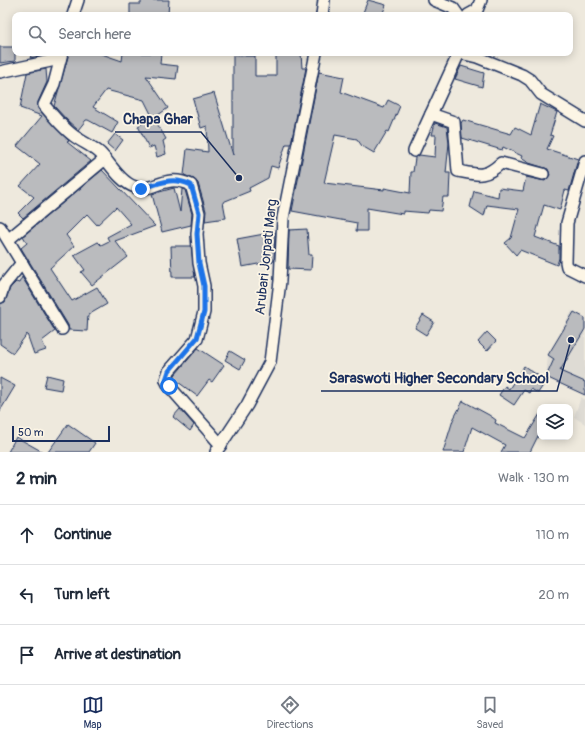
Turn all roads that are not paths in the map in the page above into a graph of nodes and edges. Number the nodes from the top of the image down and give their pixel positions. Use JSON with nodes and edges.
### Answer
{"nodes":[{"id":1,"x":78,"y":0,"type":"edge"},
{"id":2,"x":324,"y":0,"type":"edge"},
{"id":3,"x":434,"y":0,"type":"edge"},
{"id":4,"x":481,"y":0,"type":"edge"},
{"id":5,"x":74,"y":12,"type":"edge"},
{"id":6,"x":322,"y":12,"type":"edge"},
{"id":7,"x":456,"y":12,"type":"edge"},
{"id":8,"x":473,"y":12,"type":"edge"},
{"id":9,"x":61,"y":56,"type":"edge"},
{"id":10,"x":315,"y":56,"type":"edge"},
{"id":11,"x":459,"y":56,"type":"edge"},
{"id":12,"x":473,"y":56,"type":"edge"},
{"id":13,"x":0,"y":72,"type":"edge"},
{"id":14,"x":431,"y":114,"type":"junction"},
{"id":15,"x":585,"y":121,"type":"edge"},
{"id":16,"x":414,"y":151,"type":"dead end"},
{"id":17,"x":105,"y":158,"type":"junction"},
{"id":18,"x":585,"y":161,"type":"edge"},
{"id":19,"x":543,"y":174,"type":"dead end"},
{"id":20,"x":0,"y":227,"type":"edge"},
{"id":21,"x":9,"y":239,"type":"junction"},
{"id":22,"x":21,"y":264,"type":"junction"},
{"id":23,"x":585,"y":276,"type":"edge"},
{"id":24,"x":0,"y":297,"type":"edge"},
{"id":25,"x":62,"y":329,"type":"dead end"},
{"id":26,"x":219,"y":449,"type":"edge"}],
"edges":[{"from":1,"to":5,"type":"street"},
{"from":2,"to":6,"type":"street"},
{"from":3,"to":7,"type":"street"},
{"from":4,"to":8,"type":"street"},
{"from":9,"to":13,"type":"street"},
{"from":9,"to":17,"type":"street"},
{"from":10,"to":26,"type":"street","name":"Arubari Jorpati Marg"},
{"from":11,"to":14,"type":"street"},
{"from":12,"to":15,"type":"street"},
{"from":14,"to":16,"type":"street"},
{"from":14,"to":19,"type":"street"},
{"from":17,"to":21,"type":"street"},
{"from":17,"to":26,"type":"street"},
{"from":18,"to":23,"type":"street"},
{"from":20,"to":21,"type":"street"},
{"from":21,"to":22,"type":"street"},
{"from":22,"to":24,"type":"street"},
{"from":22,"to":25,"type":"street"}]}
